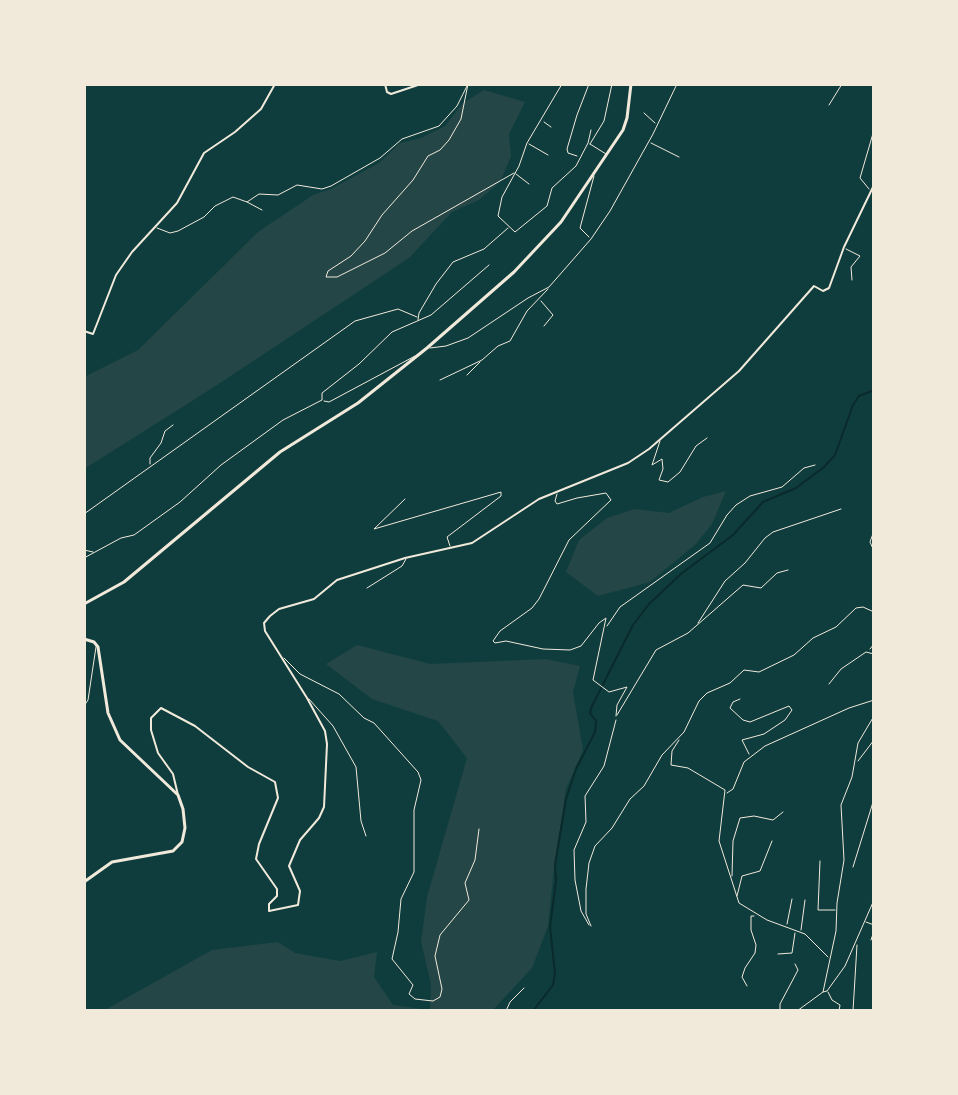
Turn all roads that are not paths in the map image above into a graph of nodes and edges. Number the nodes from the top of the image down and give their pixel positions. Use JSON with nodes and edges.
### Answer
{"nodes":[{"id":1,"x":275,"y":84,"type":"edge"},
{"id":2,"x":385,"y":84,"type":"edge"},
{"id":3,"x":421,"y":84,"type":"edge"},
{"id":4,"x":468,"y":84,"type":"edge"},
{"id":5,"x":562,"y":84,"type":"edge"},
{"id":6,"x":589,"y":84,"type":"edge"},
{"id":7,"x":612,"y":84,"type":"edge"},
{"id":8,"x":631,"y":84,"type":"edge"},
{"id":9,"x":677,"y":84,"type":"edge"},
{"id":10,"x":842,"y":84,"type":"edge"},
{"id":11,"x":829,"y":105,"type":"dead end"},
{"id":12,"x":644,"y":113,"type":"dead end"},
{"id":13,"x":542,"y":120,"type":"junction"},
{"id":14,"x":657,"y":124,"type":"junction"},
{"id":15,"x":551,"y":127,"type":"dead end"},
{"id":16,"x":591,"y":130,"type":"dead end"},
{"id":17,"x":874,"y":130,"type":"edge"},
{"id":18,"x":649,"y":141,"type":"junction"},
{"id":19,"x":527,"y":143,"type":"junction"},
{"id":20,"x":589,"y":143,"type":"junction"},
{"id":21,"x":606,"y":154,"type":"junction"},
{"id":22,"x":548,"y":155,"type":"dead end"},
{"id":23,"x":579,"y":157,"type":"junction"},
{"id":24,"x":679,"y":157,"type":"dead end"},
{"id":25,"x":594,"y":172,"type":"junction"},
{"id":26,"x":514,"y":173,"type":"junction"},
{"id":27,"x":529,"y":184,"type":"dead end"},
{"id":28,"x":874,"y":185,"type":"edge"},
{"id":29,"x":871,"y":190,"type":"junction"},
{"id":30,"x":247,"y":202,"type":"junction"},
{"id":31,"x":262,"y":210,"type":"dead end"},
{"id":32,"x":510,"y":226,"type":"junction"},
{"id":33,"x":157,"y":228,"type":"junction"},
{"id":34,"x":591,"y":239,"type":"junction"},
{"id":35,"x":844,"y":247,"type":"junction"},
{"id":36,"x":489,"y":265,"type":"dead end"},
{"id":37,"x":852,"y":280,"type":"dead end"},
{"id":38,"x":549,"y":287,"type":"junction"},
{"id":39,"x":539,"y":299,"type":"junction"},
{"id":40,"x":418,"y":318,"type":"junction"},
{"id":41,"x":544,"y":326,"type":"dead end"},
{"id":42,"x":84,"y":331,"type":"edge"},
{"id":43,"x":427,"y":348,"type":"junction"},
{"id":44,"x":415,"y":356,"type":"junction"},
{"id":45,"x":482,"y":360,"type":"junction"},
{"id":46,"x":467,"y":375,"type":"dead end"},
{"id":47,"x":440,"y":380,"type":"dead end"},
{"id":48,"x":322,"y":400,"type":"junction"},
{"id":49,"x":173,"y":425,"type":"dead end"},
{"id":50,"x":661,"y":438,"type":"junction"},
{"id":51,"x":707,"y":438,"type":"dead end"},
{"id":52,"x":815,"y":465,"type":"dead end"},
{"id":53,"x":151,"y":467,"type":"junction"},
{"id":54,"x":561,"y":488,"type":"junction"},
{"id":55,"x":405,"y":499,"type":"dead end"},
{"id":56,"x":841,"y":509,"type":"dead end"},
{"id":57,"x":84,"y":514,"type":"edge"},
{"id":58,"x":874,"y":531,"type":"edge"},
{"id":59,"x":451,"y":548,"type":"junction"},
{"id":60,"x":84,"y":550,"type":"edge"},
{"id":61,"x":874,"y":551,"type":"edge"},
{"id":62,"x":96,"y":553,"type":"junction"},
{"id":63,"x":408,"y":557,"type":"junction"},
{"id":64,"x":84,"y":558,"type":"edge"},
{"id":65,"x":788,"y":570,"type":"dead end"},
{"id":66,"x":367,"y":588,"type":"dead end"},
{"id":67,"x":84,"y":604,"type":"edge"},
{"id":68,"x":874,"y":612,"type":"edge"},
{"id":69,"x":697,"y":625,"type":"junction"},
{"id":70,"x":605,"y":627,"type":"junction"},
{"id":71,"x":84,"y":639,"type":"edge"},
{"id":72,"x":874,"y":644,"type":"edge"},
{"id":73,"x":97,"y":645,"type":"junction"},
{"id":74,"x":868,"y":651,"type":"junction"},
{"id":75,"x":874,"y":654,"type":"edge"},
{"id":76,"x":284,"y":658,"type":"junction"},
{"id":77,"x":829,"y":684,"type":"dead end"},
{"id":78,"x":307,"y":698,"type":"junction"},
{"id":79,"x":740,"y":699,"type":"dead end"},
{"id":80,"x":874,"y":700,"type":"edge"},
{"id":81,"x":84,"y":706,"type":"edge"},
{"id":82,"x":616,"y":716,"type":"junction"},
{"id":83,"x":874,"y":716,"type":"edge"},
{"id":84,"x":678,"y":737,"type":"junction"},
{"id":85,"x":874,"y":740,"type":"edge"},
{"id":86,"x":751,"y":756,"type":"junction"},
{"id":87,"x":856,"y":762,"type":"junction"},
{"id":88,"x":726,"y":794,"type":"junction"},
{"id":89,"x":178,"y":795,"type":"junction"},
{"id":90,"x":874,"y":799,"type":"edge"},
{"id":91,"x":783,"y":812,"type":"dead end"},
{"id":92,"x":479,"y":829,"type":"dead end"},
{"id":93,"x":366,"y":836,"type":"dead end"},
{"id":94,"x":772,"y":841,"type":"dead end"},
{"id":95,"x":820,"y":861,"type":"dead end"},
{"id":96,"x":853,"y":867,"type":"dead end"},
{"id":97,"x":731,"y":878,"type":"junction"},
{"id":98,"x":84,"y":882,"type":"edge"},
{"id":99,"x":737,"y":898,"type":"junction"},
{"id":100,"x":792,"y":899,"type":"dead end"},
{"id":101,"x":805,"y":900,"type":"dead end"},
{"id":102,"x":874,"y":900,"type":"edge"},
{"id":103,"x":837,"y":909,"type":"junction"},
{"id":104,"x":757,"y":915,"type":"junction"},
{"id":105,"x":864,"y":921,"type":"junction"},
{"id":106,"x":874,"y":925,"type":"edge"},
{"id":107,"x":786,"y":927,"type":"junction"},
{"id":108,"x":796,"y":930,"type":"junction"},
{"id":109,"x":874,"y":931,"type":"edge"},
{"id":110,"x":801,"y":932,"type":"junction"},
{"id":111,"x":871,"y":940,"type":"dead end"},
{"id":112,"x":857,"y":943,"type":"junction"},
{"id":113,"x":778,"y":954,"type":"dead end"},
{"id":114,"x":830,"y":958,"type":"junction"},
{"id":115,"x":795,"y":964,"type":"dead end"},
{"id":116,"x":84,"y":968,"type":"edge"},
{"id":117,"x":84,"y":973,"type":"edge"},
{"id":118,"x":747,"y":986,"type":"dead end"},
{"id":119,"x":524,"y":988,"type":"dead end"},
{"id":120,"x":827,"y":991,"type":"junction"},
{"id":121,"x":823,"y":992,"type":"junction"},
{"id":122,"x":506,"y":1011,"type":"edge"},
{"id":123,"x":780,"y":1011,"type":"edge"},
{"id":124,"x":797,"y":1011,"type":"edge"},
{"id":125,"x":839,"y":1011,"type":"edge"},
{"id":126,"x":853,"y":1011,"type":"edge"}],
"edges":[{"from":1,"to":33,"type":"street"},
{"from":2,"to":3,"type":"street"},
{"from":4,"to":26,"type":"street"},
{"from":4,"to":30,"type":"street"},
{"from":5,"to":13,"type":"street"},
{"from":6,"to":23,"type":"street"},
{"from":7,"to":20,"type":"street"},
{"from":8,"to":21,"type":"main road"},
{"from":9,"to":14,"type":"street"},
{"from":10,"to":11,"type":"street"},
{"from":12,"to":14,"type":"street"},
{"from":13,"to":15,"type":"street"},
{"from":13,"to":19,"type":"street"},
{"from":14,"to":18,"type":"street"},
{"from":16,"to":20,"type":"street"},
{"from":17,"to":29,"type":"street"},
{"from":18,"to":24,"type":"street"},
{"from":18,"to":34,"type":"street"},
{"from":19,"to":22,"type":"street"},
{"from":19,"to":26,"type":"street"},
{"from":20,"to":21,"type":"street"},
{"from":20,"to":23,"type":"street"},
{"from":21,"to":25,"type":"main road"},
{"from":23,"to":32,"type":"street"},
{"from":25,"to":34,"type":"street"},
{"from":25,"to":43,"type":"main road"},
{"from":26,"to":27,"type":"street"},
{"from":26,"to":32,"type":"street"},
{"from":28,"to":29,"type":"street"},
{"from":29,"to":35,"type":"street"},
{"from":30,"to":31,"type":"street"},
{"from":30,"to":33,"type":"street"},
{"from":32,"to":40,"type":"street"},
{"from":33,"to":42,"type":"street"},
{"from":34,"to":38,"type":"street"},
{"from":35,"to":37,"type":"street"},
{"from":35,"to":50,"type":"street"},
{"from":36,"to":40,"type":"street"},
{"from":38,"to":39,"type":"street"},
{"from":38,"to":43,"type":"street"},
{"from":39,"to":41,"type":"street"},
{"from":39,"to":45,"type":"street"},
{"from":40,"to":48,"type":"street"},
{"from":40,"to":53,"type":"street"},
{"from":43,"to":44,"type":"main road"},
{"from":44,"to":48,"type":"street"},
{"from":44,"to":67,"type":"main road"},
{"from":45,"to":46,"type":"street"},
{"from":45,"to":47,"type":"street"},
{"from":48,"to":62,"type":"street"},
{"from":49,"to":53,"type":"street"},
{"from":50,"to":51,"type":"street"},
{"from":50,"to":54,"type":"street"},
{"from":52,"to":70,"type":"street"},
{"from":53,"to":57,"type":"street"},
{"from":54,"to":59,"type":"street"},
{"from":54,"to":70,"type":"street"},
{"from":55,"to":59,"type":"street"},
{"from":56,"to":69,"type":"street"},
{"from":58,"to":61,"type":"street"},
{"from":59,"to":63,"type":"street"},
{"from":60,"to":62,"type":"street"},
{"from":62,"to":64,"type":"street"},
{"from":63,"to":66,"type":"street"},
{"from":63,"to":76,"type":"street"},
{"from":65,"to":69,"type":"street"},
{"from":68,"to":84,"type":"street"},
{"from":69,"to":82,"type":"street"},
{"from":70,"to":82,"type":"street"},
{"from":71,"to":73,"type":"main road"},
{"from":72,"to":74,"type":"street"},
{"from":73,"to":81,"type":"street"},
{"from":73,"to":89,"type":"main road"},
{"from":74,"to":75,"type":"street"},
{"from":74,"to":77,"type":"street"},
{"from":76,"to":78,"type":"street"},
{"from":76,"to":92,"type":"street"},
{"from":78,"to":89,"type":"street"},
{"from":78,"to":93,"type":"street"},
{"from":79,"to":86,"type":"street"},
{"from":80,"to":86,"type":"street"},
{"from":82,"to":84,"type":"street"},
{"from":83,"to":87,"type":"street"},
{"from":84,"to":88,"type":"street"},
{"from":85,"to":87,"type":"street"},
{"from":86,"to":88,"type":"street"},
{"from":87,"to":103,"type":"street"},
{"from":88,"to":97,"type":"street"},
{"from":89,"to":98,"type":"main road"},
{"from":90,"to":96,"type":"street"},
{"from":91,"to":97,"type":"street"},
{"from":94,"to":99,"type":"street"},
{"from":95,"to":103,"type":"street"},
{"from":97,"to":99,"type":"street"},
{"from":99,"to":104,"type":"street"},
{"from":100,"to":107,"type":"street"},
{"from":101,"to":110,"type":"street"},
{"from":102,"to":105,"type":"street"},
{"from":103,"to":114,"type":"street"},
{"from":104,"to":107,"type":"street"},
{"from":104,"to":118,"type":"street"},
{"from":105,"to":106,"type":"street"},
{"from":105,"to":112,"type":"street"},
{"from":107,"to":108,"type":"street"},
{"from":108,"to":110,"type":"street"},
{"from":108,"to":113,"type":"street"},
{"from":109,"to":111,"type":"street"},
{"from":110,"to":114,"type":"street"},
{"from":112,"to":120,"type":"street"},
{"from":112,"to":126,"type":"street"},
{"from":114,"to":121,"type":"street"},
{"from":115,"to":123,"type":"street"},
{"from":116,"to":117,"type":"street"},
{"from":119,"to":122,"type":"street"},
{"from":120,"to":121,"type":"street"},
{"from":120,"to":125,"type":"street"},
{"from":121,"to":124,"type":"street"}]}
